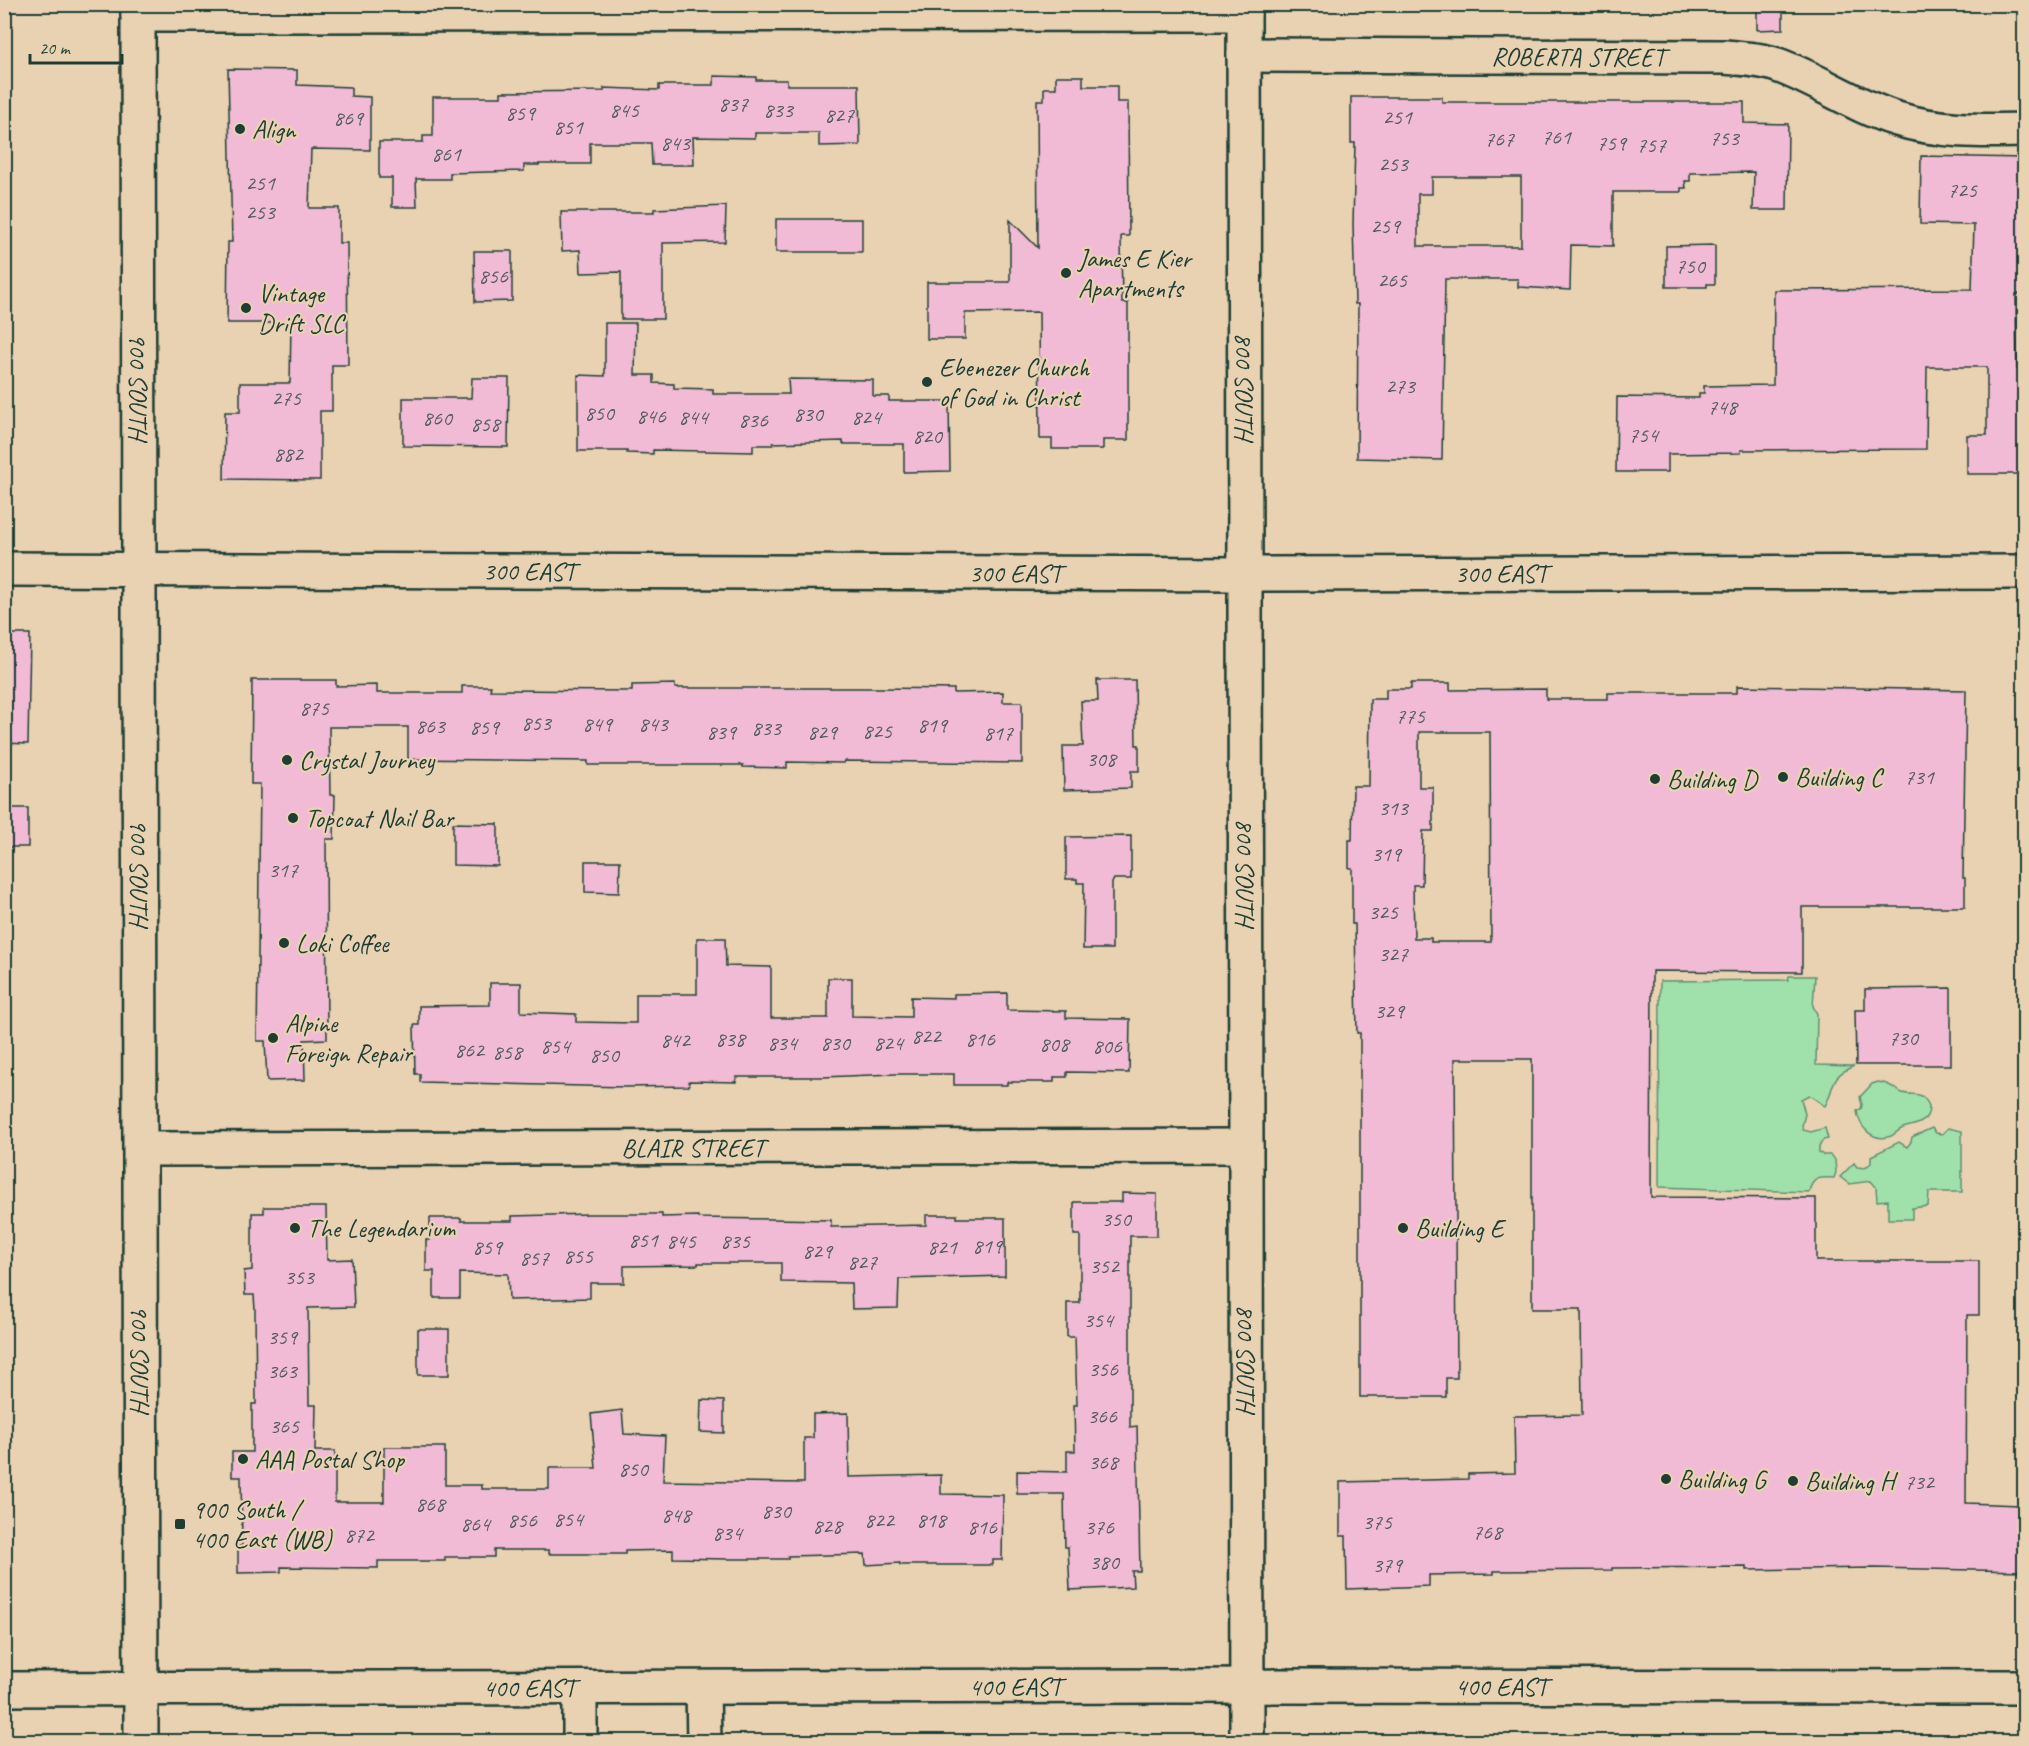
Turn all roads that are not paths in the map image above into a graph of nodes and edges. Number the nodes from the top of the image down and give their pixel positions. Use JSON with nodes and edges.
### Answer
{"nodes":[{"id":1,"x":1244,"y":9,"type":"edge"},
{"id":2,"x":138,"y":10,"type":"edge"},
{"id":3,"x":1244,"y":55,"type":"junction"},
{"id":4,"x":2025,"y":130,"type":"edge"},
{"id":5,"x":4,"y":569,"type":"edge"},
{"id":6,"x":141,"y":570,"type":"junction"},
{"id":7,"x":2025,"y":572,"type":"edge"},
{"id":8,"x":1245,"y":574,"type":"junction"},
{"id":9,"x":1246,"y":1146,"type":"junction"},
{"id":10,"x":141,"y":1149,"type":"junction"},
{"id":11,"x":1247,"y":1686,"type":"junction"},
{"id":12,"x":2025,"y":1687,"type":"edge"},
{"id":13,"x":142,"y":1688,"type":"junction"},
{"id":14,"x":580,"y":1688,"type":"junction"},
{"id":15,"x":703,"y":1688,"type":"junction"},
{"id":16,"x":4,"y":1689,"type":"edge"},
{"id":17,"x":141,"y":1742,"type":"edge"},
{"id":18,"x":580,"y":1742,"type":"edge"},
{"id":19,"x":704,"y":1742,"type":"edge"},
{"id":20,"x":1247,"y":1742,"type":"edge"}],
"edges":[{"from":1,"to":2,"type":"street"},
{"from":1,"to":3,"type":"street","name":"800 SOUTH"},
{"from":2,"to":6,"type":"street","name":"900 SOUTH"},
{"from":3,"to":4,"type":"street","name":"ROBERTA STREET"},
{"from":3,"to":8,"type":"street","name":"800 SOUTH"},
{"from":5,"to":6,"type":"street","name":"300 EAST"},
{"from":6,"to":8,"type":"street","name":"300 EAST"},
{"from":6,"to":10,"type":"street","name":"900 SOUTH"},
{"from":7,"to":8,"type":"street","name":"300 EAST"},
{"from":8,"to":9,"type":"street","name":"800 SOUTH"},
{"from":9,"to":10,"type":"street","name":"BLAIR STREET"},
{"from":9,"to":11,"type":"street","name":"800 SOUTH"},
{"from":10,"to":13,"type":"street","name":"900 SOUTH"},
{"from":11,"to":12,"type":"street","name":"400 EAST"},
{"from":11,"to":15,"type":"street","name":"400 EAST"},
{"from":11,"to":20,"type":"street","name":"800 SOUTH"},
{"from":13,"to":14,"type":"street","name":"400 EAST"},
{"from":13,"to":16,"type":"street","name":"400 EAST"},
{"from":13,"to":17,"type":"street","name":"900 SOUTH"},
{"from":14,"to":15,"type":"street","name":"400 EAST"},
{"from":14,"to":18,"type":"street"},
{"from":15,"to":19,"type":"street"}]}
